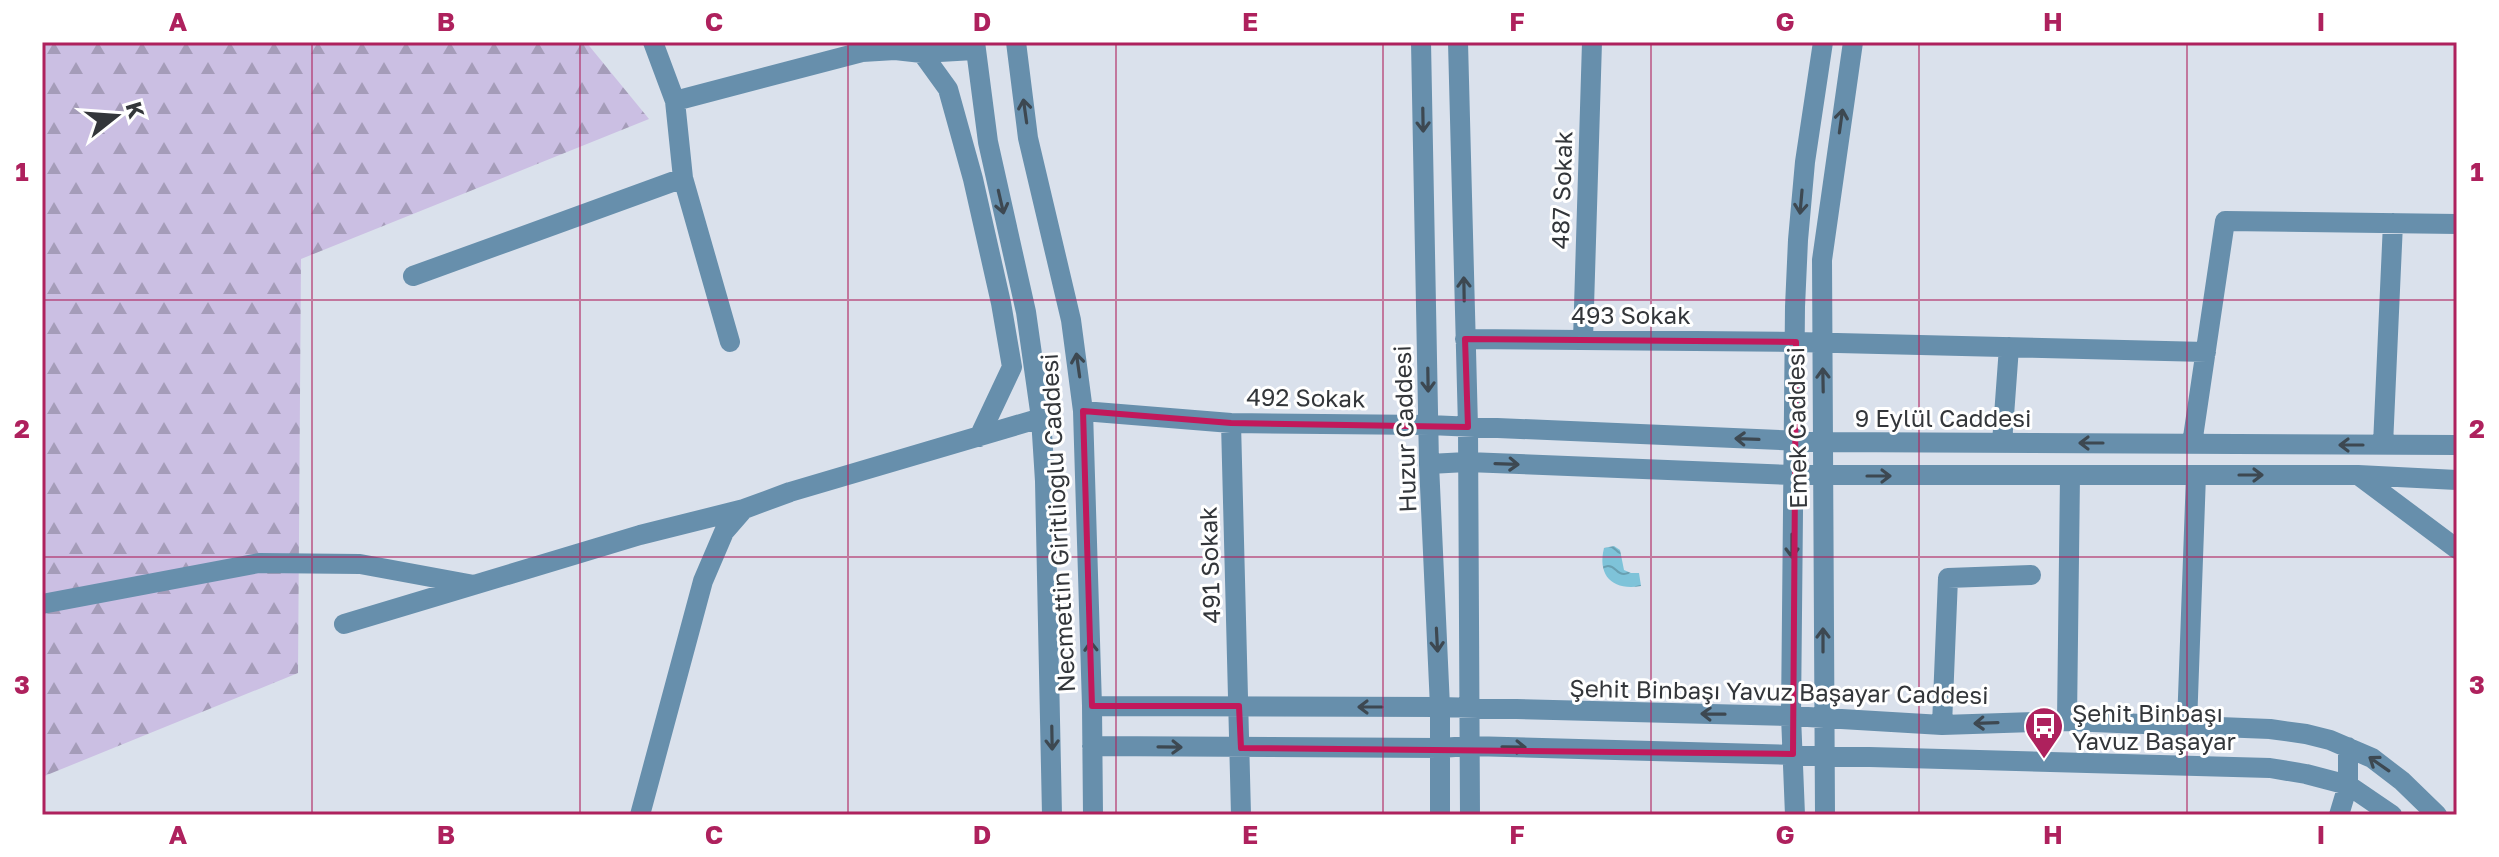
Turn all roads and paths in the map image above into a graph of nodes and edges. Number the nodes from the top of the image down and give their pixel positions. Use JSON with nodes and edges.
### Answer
{"nodes":[{"id":1,"x":653,"y":42,"type":"edge"},
{"id":2,"x":1016,"y":42,"type":"edge"},
{"id":3,"x":1421,"y":42,"type":"edge"},
{"id":4,"x":1458,"y":42,"type":"edge"},
{"id":5,"x":1592,"y":42,"type":"edge"},
{"id":6,"x":1823,"y":42,"type":"edge"},
{"id":7,"x":1853,"y":42,"type":"edge"},
{"id":8,"x":974,"y":46,"type":"edge"},
{"id":9,"x":922,"y":53,"type":"junction"},
{"id":10,"x":675,"y":101,"type":"junction"},
{"id":11,"x":683,"y":178,"type":"junction"},
{"id":12,"x":2393,"y":223,"type":"junction"},
{"id":13,"x":2457,"y":224,"type":"edge"},
{"id":14,"x":413,"y":276,"type":"dead end"},
{"id":15,"x":1465,"y":339,"type":"junction"},
{"id":16,"x":1583,"y":340,"type":"junction"},
{"id":17,"x":730,"y":342,"type":"dead end"},
{"id":18,"x":1796,"y":342,"type":"junction"},
{"id":19,"x":1822,"y":342,"type":"junction"},
{"id":20,"x":2009,"y":347,"type":"junction"},
{"id":21,"x":2206,"y":352,"type":"junction"},
{"id":22,"x":1083,"y":411,"type":"junction"},
{"id":23,"x":1041,"y":418,"type":"junction"},
{"id":24,"x":1231,"y":423,"type":"junction"},
{"id":25,"x":1429,"y":425,"type":"junction"},
{"id":26,"x":1468,"y":427,"type":"junction"},
{"id":27,"x":979,"y":437,"type":"junction"},
{"id":28,"x":1792,"y":441,"type":"junction"},
{"id":29,"x":1824,"y":442,"type":"junction"},
{"id":30,"x":2002,"y":443,"type":"junction"},
{"id":31,"x":2192,"y":444,"type":"junction"},
{"id":32,"x":2383,"y":445,"type":"junction"},
{"id":33,"x":2457,"y":445,"type":"edge"},
{"id":34,"x":1467,"y":462,"type":"junction"},
{"id":35,"x":1429,"y":464,"type":"junction"},
{"id":36,"x":1793,"y":475,"type":"junction"},
{"id":37,"x":2070,"y":475,"type":"junction"},
{"id":38,"x":2196,"y":475,"type":"junction"},
{"id":39,"x":2358,"y":475,"type":"junction"},
{"id":40,"x":1823,"y":476,"type":"junction"},
{"id":41,"x":2457,"y":480,"type":"edge"},
{"id":42,"x":744,"y":509,"type":"junction"},
{"id":43,"x":2457,"y":549,"type":"edge"},
{"id":44,"x":2031,"y":575,"type":"dead end"},
{"id":45,"x":474,"y":585,"type":"junction"},
{"id":46,"x":42,"y":604,"type":"edge"},
{"id":47,"x":344,"y":624,"type":"dead end"},
{"id":48,"x":1092,"y":706,"type":"junction"},
{"id":49,"x":1239,"y":706,"type":"junction"},
{"id":50,"x":1440,"y":707,"type":"junction"},
{"id":51,"x":1469,"y":709,"type":"junction"},
{"id":52,"x":1791,"y":716,"type":"junction"},
{"id":53,"x":1823,"y":718,"type":"junction"},
{"id":54,"x":2067,"y":721,"type":"junction"},
{"id":55,"x":1942,"y":725,"type":"junction"},
{"id":56,"x":2187,"y":725,"type":"junction"},
{"id":57,"x":1092,"y":746,"type":"junction"},
{"id":58,"x":1470,"y":746,"type":"junction"},
{"id":59,"x":2348,"y":747,"type":"junction"},
{"id":60,"x":1241,"y":748,"type":"junction"},
{"id":61,"x":1440,"y":748,"type":"junction"},
{"id":62,"x":1793,"y":754,"type":"junction"},
{"id":63,"x":1824,"y":754,"type":"junction"},
{"id":64,"x":2348,"y":785,"type":"junction"},
{"id":65,"x":640,"y":815,"type":"edge"},
{"id":66,"x":1052,"y":815,"type":"edge"},
{"id":67,"x":1093,"y":815,"type":"edge"},
{"id":68,"x":1241,"y":815,"type":"edge"},
{"id":69,"x":1440,"y":815,"type":"edge"},
{"id":70,"x":1470,"y":815,"type":"edge"},
{"id":71,"x":1795,"y":815,"type":"edge"},
{"id":72,"x":1825,"y":815,"type":"edge"},
{"id":73,"x":2339,"y":815,"type":"edge"},
{"id":74,"x":2392,"y":815,"type":"edge"},
{"id":75,"x":2437,"y":815,"type":"edge"}],
"edges":[{"from":1,"to":10,"type":"street"},
{"from":22,"to":2,"type":"street","name":"Necmettin Giritlioğlu Caddesi","one_way":true},
{"from":3,"to":25,"type":"street","name":"Huzur Caddesi","one_way":true},
{"from":15,"to":4,"type":"street","one_way":true},
{"from":5,"to":16,"type":"street","name":"487 Sokak"},
{"from":6,"to":18,"type":"street","name":"Emek Caddesi","one_way":true},
{"from":19,"to":7,"type":"street","name":"Emek Caddesi","one_way":true},
{"from":8,"to":9,"type":"street"},
{"from":8,"to":23,"type":"street","name":"Necmettin Giritlioğlu Caddesi","one_way":true},
{"from":9,"to":10,"type":"street"},
{"from":9,"to":27,"type":"street"},
{"from":10,"to":11,"type":"street"},
{"from":11,"to":14,"type":"street"},
{"from":11,"to":17,"type":"street"},
{"from":12,"to":13,"type":"street"},
{"from":12,"to":21,"type":"street"},
{"from":12,"to":32,"type":"street"},
{"from":15,"to":16,"type":"street","name":"493 Sokak"},
{"from":15,"to":26,"type":"street"},
{"from":16,"to":18,"type":"street","name":"493 Sokak"},
{"from":18,"to":19,"type":"street","name":"493 Sokak"},
{"from":18,"to":28,"type":"street","name":"Emek Caddesi"},
{"from":19,"to":20,"type":"street","name":"493 Sokak"},
{"from":29,"to":19,"type":"street","name":"Emek Caddesi","one_way":true},
{"from":20,"to":21,"type":"street","name":"493 Sokak"},
{"from":20,"to":30,"type":"street"},
{"from":21,"to":31,"type":"street"},
{"from":22,"to":24,"type":"street","name":"492 Sokak"},
{"from":48,"to":22,"type":"street","name":"Necmettin Giritlioğlu Caddesi","one_way":true},
{"from":23,"to":27,"type":"street"},
{"from":23,"to":66,"type":"street","name":"Necmettin Giritlioğlu Caddesi","one_way":true},
{"from":24,"to":25,"type":"street","name":"492 Sokak"},
{"from":24,"to":49,"type":"street","name":"491 Sokak"},
{"from":25,"to":26,"type":"street","name":"9 Eylül Caddesi"},
{"from":25,"to":35,"type":"street","name":"Huzur Caddesi"},
{"from":28,"to":26,"type":"street","name":"9 Eylül Caddesi","one_way":true},
{"from":26,"to":34,"type":"street"},
{"from":27,"to":42,"type":"street"},
{"from":28,"to":29,"type":"street","name":"9 Eylül Caddesi"},
{"from":28,"to":36,"type":"street","name":"Emek Caddesi"},
{"from":29,"to":30,"type":"street","name":"9 Eylül Caddesi"},
{"from":29,"to":40,"type":"street","name":"Emek Caddesi"},
{"from":31,"to":30,"type":"street","name":"9 Eylül Caddesi","one_way":true},
{"from":32,"to":31,"type":"street","name":"9 Eylül Caddesi","one_way":true},
{"from":32,"to":33,"type":"street","name":"9 Eylül Caddesi"},
{"from":34,"to":35,"type":"street"},
{"from":34,"to":36,"type":"street","one_way":true},
{"from":34,"to":51,"type":"street"},
{"from":35,"to":50,"type":"street","name":"Huzur Caddesi","one_way":true},
{"from":36,"to":40,"type":"street"},
{"from":36,"to":52,"type":"street","name":"Emek Caddesi","one_way":true},
{"from":37,"to":38,"type":"street"},
{"from":40,"to":37,"type":"street","one_way":true},
{"from":37,"to":54,"type":"street"},
{"from":38,"to":39,"type":"street","one_way":true},
{"from":38,"to":56,"type":"street"},
{"from":39,"to":41,"type":"street"},
{"from":39,"to":43,"type":"street"},
{"from":53,"to":40,"type":"street","name":"Emek Caddesi","one_way":true},
{"from":42,"to":45,"type":"street"},
{"from":42,"to":65,"type":"street"},
{"from":44,"to":55,"type":"street"},
{"from":45,"to":46,"type":"street"},
{"from":45,"to":47,"type":"street"},
{"from":48,"to":49,"type":"street","name":"Şehit Binbaşı Yavuz Başayar Caddesi"},
{"from":48,"to":57,"type":"street","name":"Necmettin Giritlioğlu Caddesi"},
{"from":50,"to":49,"type":"street","name":"Şehit Binbaşı Yavuz Başayar Caddesi","one_way":true},
{"from":49,"to":60,"type":"street","name":"491 Sokak"},
{"from":50,"to":51,"type":"street","name":"Şehit Binbaşı Yavuz Başayar Caddesi"},
{"from":50,"to":61,"type":"street","name":"Huzur Caddesi"},
{"from":52,"to":51,"type":"street","name":"Şehit Binbaşı Yavuz Başayar Caddesi","one_way":true},
{"from":51,"to":58,"type":"street"},
{"from":52,"to":53,"type":"street","name":"Şehit Binbaşı Yavuz Başayar Caddesi"},
{"from":52,"to":62,"type":"street","name":"Emek Caddesi"},
{"from":53,"to":55,"type":"street","name":"Şehit Binbaşı Yavuz Başayar Caddesi"},
{"from":53,"to":63,"type":"street","name":"Emek Caddesi"},
{"from":54,"to":55,"type":"street","name":"Şehit Binbaşı Yavuz Başayar Caddesi","one_way":true},
{"from":54,"to":56,"type":"street","name":"Şehit Binbaşı Yavuz Başayar Caddesi"},
{"from":56,"to":59,"type":"street","name":"Şehit Binbaşı Yavuz Başayar Caddesi"},
{"from":57,"to":60,"type":"street","one_way":true},
{"from":57,"to":67,"type":"street","name":"Necmettin Giritlioğlu Caddesi"},
{"from":58,"to":61,"type":"street"},
{"from":58,"to":62,"type":"street","one_way":true},
{"from":58,"to":70,"type":"street"},
{"from":59,"to":64,"type":"street"},
{"from":75,"to":59,"type":"street","name":"Şehit Binbaşı Yavuz Başayar Caddesi","one_way":true},
{"from":60,"to":61,"type":"street"},
{"from":60,"to":68,"type":"street","name":"491 Sokak"},
{"from":61,"to":69,"type":"street","name":"Huzur Caddesi"},
{"from":62,"to":63,"type":"street"},
{"from":62,"to":71,"type":"street","name":"Emek Caddesi"},
{"from":63,"to":64,"type":"street"},
{"from":63,"to":72,"type":"street","name":"Emek Caddesi"},
{"from":64,"to":73,"type":"street"},
{"from":64,"to":74,"type":"street"}]}
